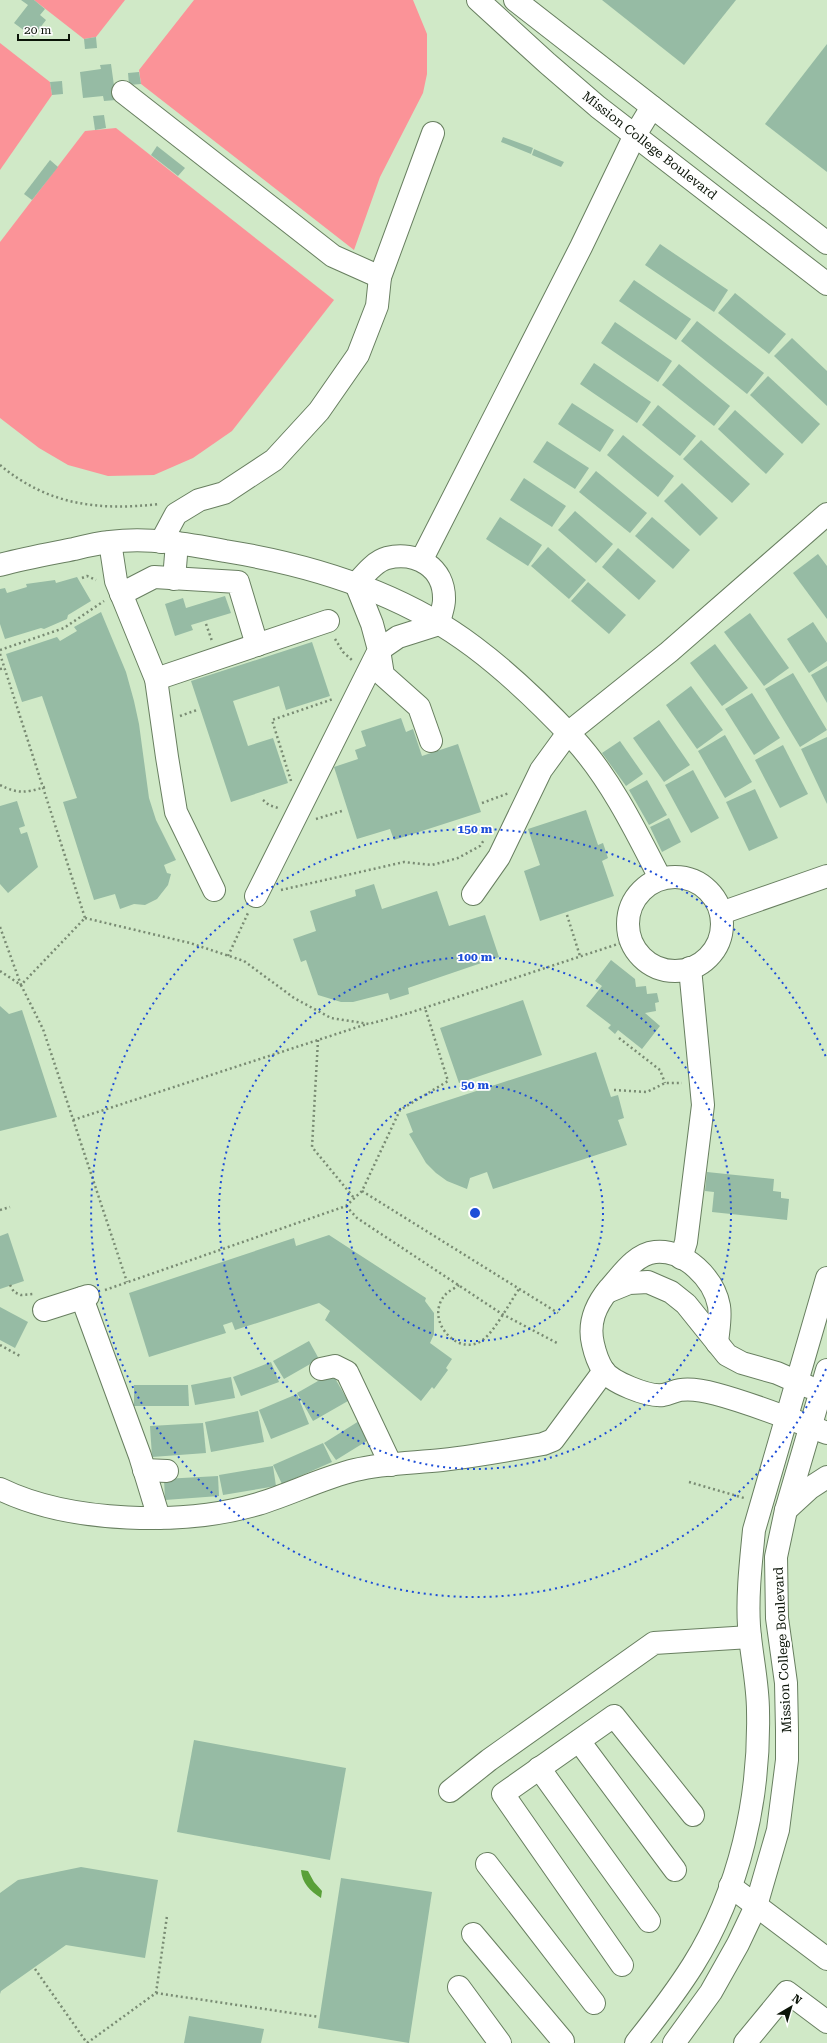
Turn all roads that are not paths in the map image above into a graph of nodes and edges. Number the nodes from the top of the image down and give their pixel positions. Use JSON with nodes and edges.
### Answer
{"nodes":[{"id":1,"x":478,"y":0,"type":"edge"},
{"id":2,"x":515,"y":0,"type":"edge"},
{"id":3,"x":123,"y":92,"type":"dead end"},
{"id":4,"x":652,"y":107,"type":"junction"},
{"id":5,"x":433,"y":133,"type":"dead end"},
{"id":6,"x":635,"y":135,"type":"junction"},
{"id":7,"x":827,"y":243,"type":"edge"},
{"id":8,"x":380,"y":277,"type":"junction"},
{"id":9,"x":827,"y":284,"type":"edge"},
{"id":10,"x":827,"y":514,"type":"edge"},
{"id":11,"x":110,"y":542,"type":"junction"},
{"id":12,"x":169,"y":542,"type":"junction"},
{"id":13,"x":422,"y":559,"type":"junction"},
{"id":14,"x":0,"y":565,"type":"edge"},
{"id":15,"x":174,"y":578,"type":"junction"},
{"id":16,"x":356,"y":584,"type":"junction"},
{"id":17,"x":119,"y":588,"type":"junction"},
{"id":18,"x":328,"y":621,"type":"dead end"},
{"id":19,"x":439,"y":624,"type":"junction"},
{"id":20,"x":256,"y":645,"type":"junction"},
{"id":21,"x":380,"y":650,"type":"junction"},
{"id":22,"x":156,"y":679,"type":"junction"},
{"id":23,"x":568,"y":733,"type":"junction"},
{"id":24,"x":431,"y":741,"type":"dead end"},
{"id":25,"x":827,"y":876,"type":"edge"},
{"id":26,"x":660,"y":878,"type":"junction"},
{"id":27,"x":214,"y":890,"type":"dead end"},
{"id":28,"x":474,"y":894,"type":"dead end"},
{"id":29,"x":256,"y":896,"type":"road end"},
{"id":30,"x":721,"y":913,"type":"junction"},
{"id":31,"x":690,"y":968,"type":"junction"},
{"id":32,"x":681,"y":1258,"type":"junction"},
{"id":33,"x":827,"y":1278,"type":"edge"},
{"id":34,"x":607,"y":1292,"type":"junction"},
{"id":35,"x":41,"y":1301,"type":"road end"},
{"id":36,"x":717,"y":1343,"type":"junction"},
{"id":37,"x":322,"y":1369,"type":"dead end"},
{"id":38,"x":827,"y":1370,"type":"edge"},
{"id":39,"x":604,"y":1371,"type":"junction"},
{"id":40,"x":797,"y":1381,"type":"junction"},
{"id":41,"x":824,"y":1393,"type":"edge"},
{"id":42,"x":787,"y":1417,"type":"junction"},
{"id":43,"x":819,"y":1430,"type":"edge"},
{"id":44,"x":391,"y":1465,"type":"junction"},
{"id":45,"x":144,"y":1470,"type":"junction"},
{"id":46,"x":167,"y":1471,"type":"dead end"},
{"id":47,"x":827,"y":1477,"type":"edge"},
{"id":48,"x":0,"y":1489,"type":"edge"},
{"id":49,"x":786,"y":1510,"type":"junction"},
{"id":50,"x":159,"y":1518,"type":"junction"},
{"id":51,"x":750,"y":1637,"type":"junction"},
{"id":52,"x":579,"y":1741,"type":"junction"},
{"id":53,"x":539,"y":1768,"type":"junction"},
{"id":54,"x":450,"y":1791,"type":"dead end"},
{"id":55,"x":692,"y":1815,"type":"dead end"},
{"id":56,"x":487,"y":1864,"type":"dead end"},
{"id":57,"x":675,"y":1870,"type":"dead end"},
{"id":58,"x":730,"y":1886,"type":"junction"},
{"id":59,"x":756,"y":1906,"type":"junction"},
{"id":60,"x":649,"y":1921,"type":"dead end"},
{"id":61,"x":474,"y":1934,"type":"dead end"},
{"id":62,"x":827,"y":1959,"type":"edge"},
{"id":63,"x":622,"y":1965,"type":"dead end"},
{"id":64,"x":459,"y":1987,"type":"dead end"},
{"id":65,"x":594,"y":2003,"type":"dead end"},
{"id":66,"x":827,"y":2022,"type":"edge"},
{"id":67,"x":564,"y":2041,"type":"dead end"},
{"id":68,"x":641,"y":2041,"type":"edge"},
{"id":69,"x":500,"y":2043,"type":"edge"},
{"id":70,"x":674,"y":2043,"type":"edge"},
{"id":71,"x":745,"y":2043,"type":"edge"}],
"edges":[{"from":1,"to":6,"type":"street","name":"Mission College Boulevard"},
{"from":2,"to":4,"type":"street"},
{"from":3,"to":8,"type":"street"},
{"from":4,"to":6,"type":"street"},
{"from":4,"to":7,"type":"street"},
{"from":5,"to":8,"type":"street"},
{"from":6,"to":9,"type":"street","name":"Mission College Boulevard"},
{"from":6,"to":13,"type":"street"},
{"from":8,"to":12,"type":"street"},
{"from":10,"to":23,"type":"street"},
{"from":11,"to":12,"type":"street"},
{"from":11,"to":14,"type":"street"},
{"from":11,"to":17,"type":"street"},
{"from":12,"to":15,"type":"street"},
{"from":12,"to":16,"type":"street"},
{"from":13,"to":16,"type":"street"},
{"from":13,"to":19,"type":"street"},
{"from":15,"to":17,"type":"street"},
{"from":15,"to":20,"type":"street"},
{"from":16,"to":19,"type":"street"},
{"from":16,"to":21,"type":"street"},
{"from":17,"to":22,"type":"street"},
{"from":18,"to":20,"type":"street"},
{"from":19,"to":21,"type":"street"},
{"from":19,"to":23,"type":"street"},
{"from":20,"to":22,"type":"street"},
{"from":21,"to":24,"type":"street"},
{"from":21,"to":29,"type":"street"},
{"from":22,"to":27,"type":"street"},
{"from":23,"to":26,"type":"street"},
{"from":23,"to":28,"type":"street"},
{"from":25,"to":30,"type":"street"},
{"from":26,"to":30,"type":"street"},
{"from":26,"to":31,"type":"street"},
{"from":30,"to":31,"type":"street"},
{"from":31,"to":32,"type":"street"},
{"from":32,"to":34,"type":"street"},
{"from":32,"to":36,"type":"street"},
{"from":33,"to":40,"type":"street","name":"Mission College Boulevard"},
{"from":34,"to":36,"type":"street"},
{"from":34,"to":39,"type":"street"},
{"from":35,"to":45,"type":"street"},
{"from":36,"to":40,"type":"street"},
{"from":37,"to":44,"type":"street"},
{"from":38,"to":41,"type":"street","name":"Mission College Boulevard"},
{"from":39,"to":42,"type":"street"},
{"from":39,"to":44,"type":"street"},
{"from":40,"to":41,"type":"street"},
{"from":40,"to":42,"type":"street","name":"Mission College Boulevard"},
{"from":41,"to":43,"type":"street","name":"Mission College Boulevard"},
{"from":42,"to":43,"type":"street"},
{"from":42,"to":51,"type":"street","name":"Mission College Boulevard"},
{"from":43,"to":49,"type":"street","name":"Mission College Boulevard"},
{"from":44,"to":50,"type":"street"},
{"from":45,"to":46,"type":"street"},
{"from":45,"to":50,"type":"street"},
{"from":47,"to":49,"type":"street"},
{"from":48,"to":50,"type":"street"},
{"from":49,"to":59,"type":"street","name":"Mission College Boulevard"},
{"from":51,"to":54,"type":"street"},
{"from":51,"to":58,"type":"street","name":"Mission College Boulevard"},
{"from":52,"to":53,"type":"street"},
{"from":52,"to":55,"type":"street"},
{"from":52,"to":57,"type":"street"},
{"from":53,"to":60,"type":"street"},
{"from":53,"to":63,"type":"street"},
{"from":56,"to":65,"type":"street"},
{"from":58,"to":59,"type":"street"},
{"from":58,"to":68,"type":"street","name":"Mission College Boulevard"},
{"from":59,"to":62,"type":"street"},
{"from":59,"to":70,"type":"street","name":"Mission College Boulevard"},
{"from":61,"to":67,"type":"street"},
{"from":64,"to":69,"type":"street"},
{"from":66,"to":71,"type":"street"}]}
